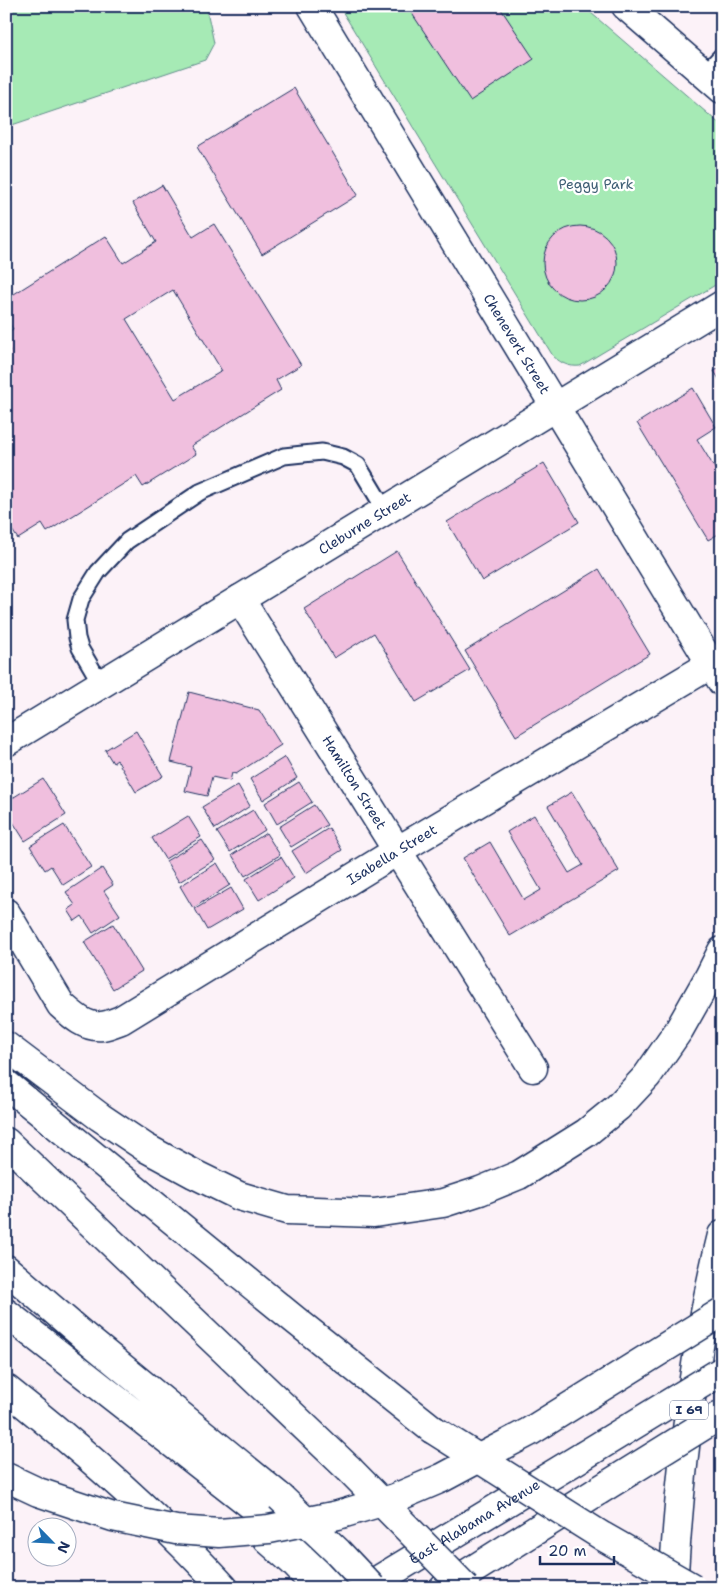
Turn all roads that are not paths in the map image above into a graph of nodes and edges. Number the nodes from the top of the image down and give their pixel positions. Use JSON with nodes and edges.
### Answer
{"nodes":[{"id":1,"x":312,"y":6,"type":"edge"},
{"id":2,"x":626,"y":6,"type":"edge"},
{"id":3,"x":716,"y":73,"type":"edge"},
{"id":4,"x":722,"y":305,"type":"edge"},
{"id":5,"x":555,"y":406,"type":"junction"},
{"id":6,"x":385,"y":510,"type":"junction"},
{"id":7,"x":240,"y":599,"type":"junction"},
{"id":8,"x":716,"y":673,"type":"edge"},
{"id":9,"x":101,"y":684,"type":"junction"},
{"id":10,"x":6,"y":742,"type":"edge"},
{"id":11,"x":397,"y":851,"type":"junction"},
{"id":12,"x":6,"y":912,"type":"edge"},
{"id":13,"x":722,"y":951,"type":"edge"},
{"id":14,"x":6,"y":1046,"type":"edge"},
{"id":15,"x":533,"y":1068,"type":"dead end"},
{"id":16,"x":6,"y":1084,"type":"edge"},
{"id":17,"x":6,"y":1142,"type":"edge"},
{"id":18,"x":722,"y":1235,"type":"edge"},
{"id":19,"x":6,"y":1269,"type":"edge"},
{"id":20,"x":722,"y":1312,"type":"edge"},
{"id":21,"x":6,"y":1313,"type":"edge"},
{"id":22,"x":73,"y":1367,"type":"junction"},
{"id":23,"x":722,"y":1371,"type":"edge"},
{"id":24,"x":6,"y":1389,"type":"edge"},
{"id":25,"x":722,"y":1414,"type":"edge"},
{"id":26,"x":6,"y":1477,"type":"edge"},
{"id":27,"x":602,"y":1536,"type":"junction"},
{"id":28,"x":217,"y":1580,"type":"edge"},
{"id":29,"x":318,"y":1588,"type":"edge"},
{"id":30,"x":357,"y":1588,"type":"edge"},
{"id":31,"x":365,"y":1588,"type":"edge"},
{"id":32,"x":372,"y":1588,"type":"edge"},
{"id":33,"x":444,"y":1588,"type":"edge"},
{"id":34,"x":466,"y":1588,"type":"edge"},
{"id":35,"x":674,"y":1588,"type":"edge"},
{"id":36,"x":693,"y":1588,"type":"edge"}],
"edges":[{"from":1,"to":5,"type":"main road","name":"Chenevert Street"},
{"from":2,"to":3,"type":"main road"},
{"from":4,"to":5,"type":"main road","name":"Cleburne Street"},
{"from":5,"to":6,"type":"main road","name":"Cleburne Street"},
{"from":5,"to":8,"type":"main road","name":"Chenevert Street"},
{"from":6,"to":7,"type":"main road","name":"Cleburne Street"},
{"from":6,"to":9,"type":"lane"},
{"from":7,"to":9,"type":"main road","name":"Cleburne Street"},
{"from":7,"to":11,"type":"main road","name":"Hamilton Street"},
{"from":8,"to":11,"type":"main road","name":"Isabella Street"},
{"from":9,"to":10,"type":"main road","name":"Cleburne Street"},
{"from":11,"to":12,"type":"main road","name":"Isabella Street"},
{"from":11,"to":15,"type":"main road","name":"Hamilton Street"},
{"from":13,"to":14,"type":"main road"},
{"from":16,"to":27,"type":"main road","bridge":true},
{"from":17,"to":34,"type":"main road","bridge":true},
{"from":18,"to":35,"type":"main road","number":"I 69"},
{"from":19,"to":32,"type":"main road","bridge":true},
{"from":20,"to":26,"type":"main road","bridge":true},
{"from":21,"to":22,"type":"main road"},
{"from":22,"to":29,"type":"main road"},
{"from":22,"to":30,"type":"main road"},
{"from":23,"to":31,"type":"main road","name":"East Alabama Avenue","bridge":true},
{"from":24,"to":28,"type":"main road"},
{"from":25,"to":33,"type":"main road","bridge":true},
{"from":27,"to":35,"type":"main road","bridge":true},
{"from":27,"to":36,"type":"main road","bridge":true}]}
